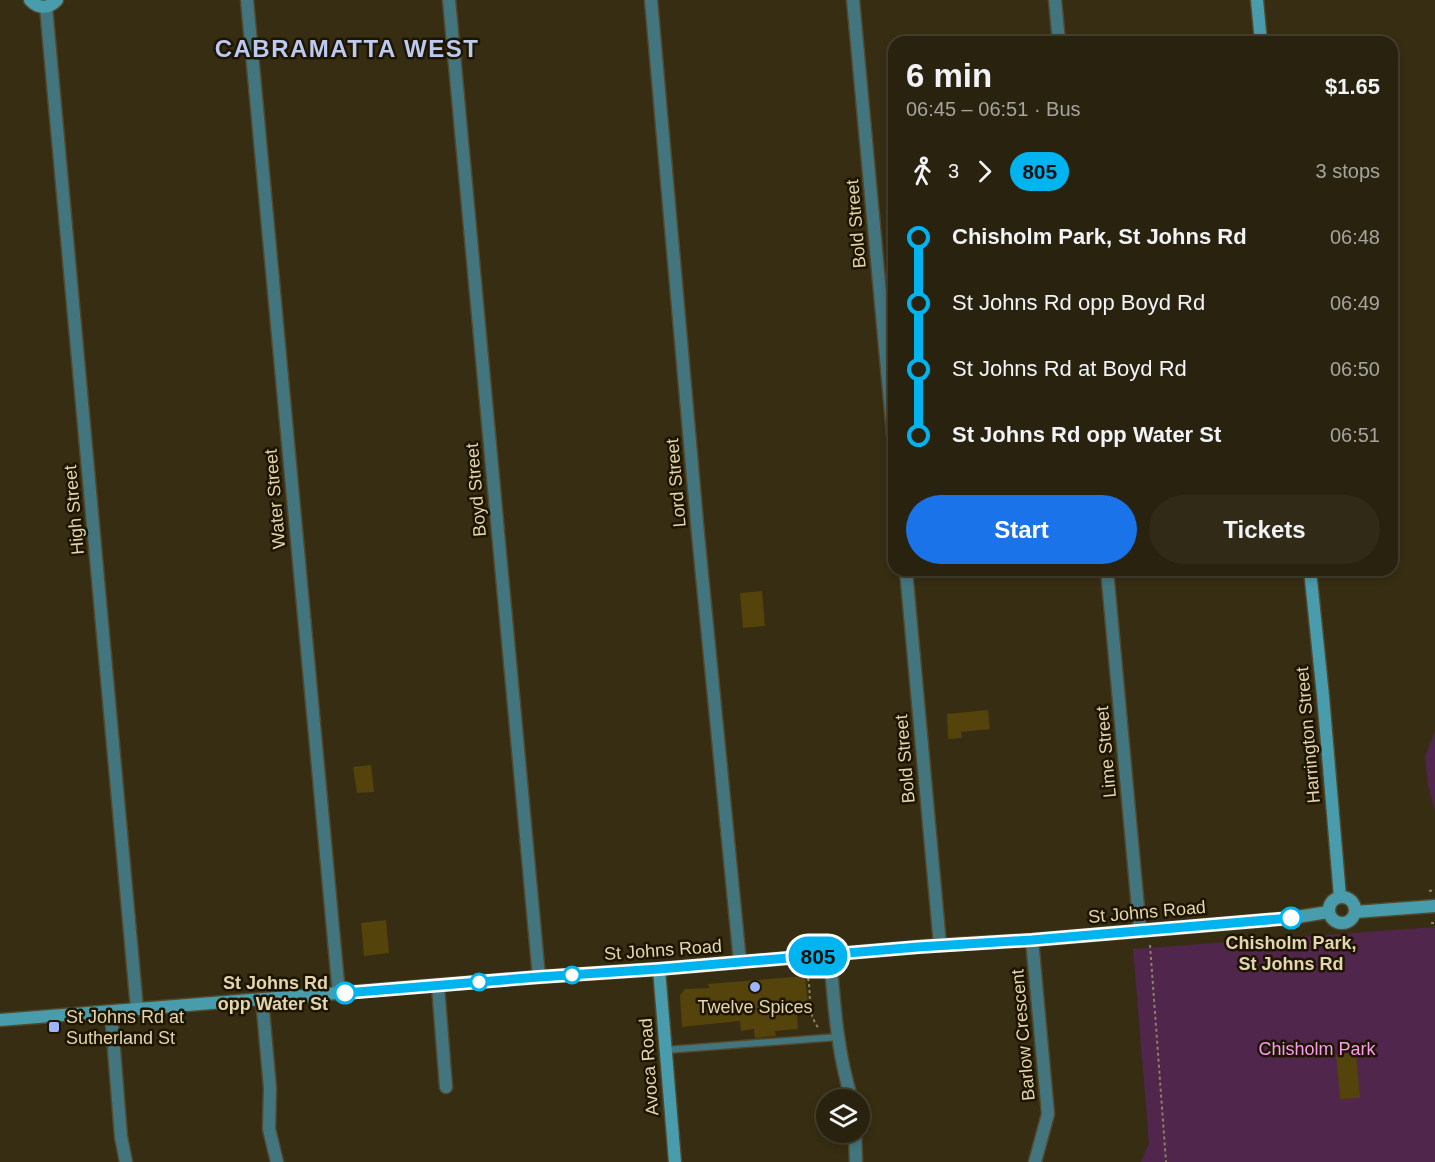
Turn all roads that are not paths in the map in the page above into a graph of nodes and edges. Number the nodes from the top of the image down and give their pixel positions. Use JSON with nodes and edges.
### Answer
{"nodes":[{"id":1,"x":30,"y":0,"type":"edge"},
{"id":2,"x":247,"y":0,"type":"edge"},
{"id":3,"x":449,"y":0,"type":"edge"},
{"id":4,"x":651,"y":0,"type":"edge"},
{"id":5,"x":853,"y":0,"type":"edge"},
{"id":6,"x":1055,"y":0,"type":"edge"},
{"id":7,"x":1257,"y":0,"type":"edge"},
{"id":8,"x":52,"y":3,"type":"edge"},
{"id":9,"x":1058,"y":36,"type":"edge"},
{"id":10,"x":1260,"y":36,"type":"edge"},
{"id":11,"x":888,"y":379,"type":"edge"},
{"id":12,"x":907,"y":576,"type":"edge"},
{"id":13,"x":1108,"y":576,"type":"edge"},
{"id":14,"x":1311,"y":576,"type":"edge"},
{"id":15,"x":1340,"y":897,"type":"junction"},
{"id":16,"x":1435,"y":906,"type":"edge"},
{"id":17,"x":1328,"y":912,"type":"junction"},
{"id":18,"x":1355,"y":912,"type":"junction"},
{"id":19,"x":1140,"y":930,"type":"junction"},
{"id":20,"x":1032,"y":940,"type":"junction"},
{"id":21,"x":940,"y":945,"type":"junction"},
{"id":22,"x":830,"y":955,"type":"junction"},
{"id":23,"x":740,"y":963,"type":"junction"},
{"id":24,"x":659,"y":969,"type":"junction"},
{"id":25,"x":539,"y":977,"type":"junction"},
{"id":26,"x":438,"y":986,"type":"junction"},
{"id":27,"x":339,"y":994,"type":"junction"},
{"id":28,"x":262,"y":999,"type":"junction"},
{"id":29,"x":137,"y":1009,"type":"junction"},
{"id":30,"x":111,"y":1012,"type":"junction"},
{"id":31,"x":0,"y":1020,"type":"edge"},
{"id":32,"x":838,"y":1037,"type":"junction"},
{"id":33,"x":666,"y":1050,"type":"junction"},
{"id":34,"x":446,"y":1087,"type":"dead end"},
{"id":35,"x":848,"y":1089,"type":"edge"},
{"id":36,"x":855,"y":1143,"type":"edge"},
{"id":37,"x":126,"y":1162,"type":"edge"},
{"id":38,"x":269,"y":1162,"type":"edge"},
{"id":39,"x":277,"y":1162,"type":"edge"},
{"id":40,"x":675,"y":1162,"type":"edge"},
{"id":41,"x":856,"y":1162,"type":"edge"},
{"id":42,"x":1035,"y":1162,"type":"edge"}],
"edges":[{"from":1,"to":8,"type":"main road"},
{"from":2,"to":27,"type":"street","name":"Water Street"},
{"from":3,"to":25,"type":"street","name":"Boyd Street"},
{"from":4,"to":23,"type":"street","name":"Lord Street"},
{"from":5,"to":11,"type":"street","name":"Bold Street"},
{"from":6,"to":9,"type":"street"},
{"from":7,"to":10,"type":"main road"},
{"from":8,"to":29,"type":"street","name":"High Street"},
{"from":12,"to":21,"type":"street","name":"Bold Street"},
{"from":13,"to":19,"type":"street","name":"Lime Street"},
{"from":14,"to":15,"type":"main road","name":"Harrington Street"},
{"from":15,"to":17,"type":"main road"},
{"from":15,"to":18,"type":"main road"},
{"from":16,"to":18,"type":"main road"},
{"from":17,"to":18,"type":"main road"},
{"from":17,"to":19,"type":"main road","name":"St Johns Road"},
{"from":19,"to":20,"type":"main road","name":"St Johns Road"},
{"from":20,"to":21,"type":"main road","name":"St Johns Road"},
{"from":20,"to":42,"type":"street","name":"Barlow Crescent"},
{"from":21,"to":22,"type":"main road","name":"St Johns Road"},
{"from":22,"to":23,"type":"main road","name":"St Johns Road"},
{"from":22,"to":32,"type":"street"},
{"from":23,"to":24,"type":"main road","name":"St Johns Road"},
{"from":24,"to":25,"type":"main road","name":"St Johns Road"},
{"from":24,"to":33,"type":"main road","name":"Avoca Road"},
{"from":25,"to":26,"type":"main road","name":"St Johns Road"},
{"from":26,"to":27,"type":"main road","name":"St Johns Road"},
{"from":26,"to":34,"type":"street"},
{"from":27,"to":28,"type":"main road","name":"St Johns Road"},
{"from":28,"to":29,"type":"main road","name":"St Johns Road"},
{"from":28,"to":39,"type":"street"},
{"from":29,"to":30,"type":"main road","name":"St Johns Road"},
{"from":30,"to":31,"type":"main road","name":"St Johns Road"},
{"from":30,"to":37,"type":"street"},
{"from":32,"to":33,"type":"lane"},
{"from":32,"to":35,"type":"street"},
{"from":33,"to":40,"type":"main road","name":"Avoca Road"},
{"from":36,"to":41,"type":"street"},
{"from":38,"to":39,"type":"street"}]}
